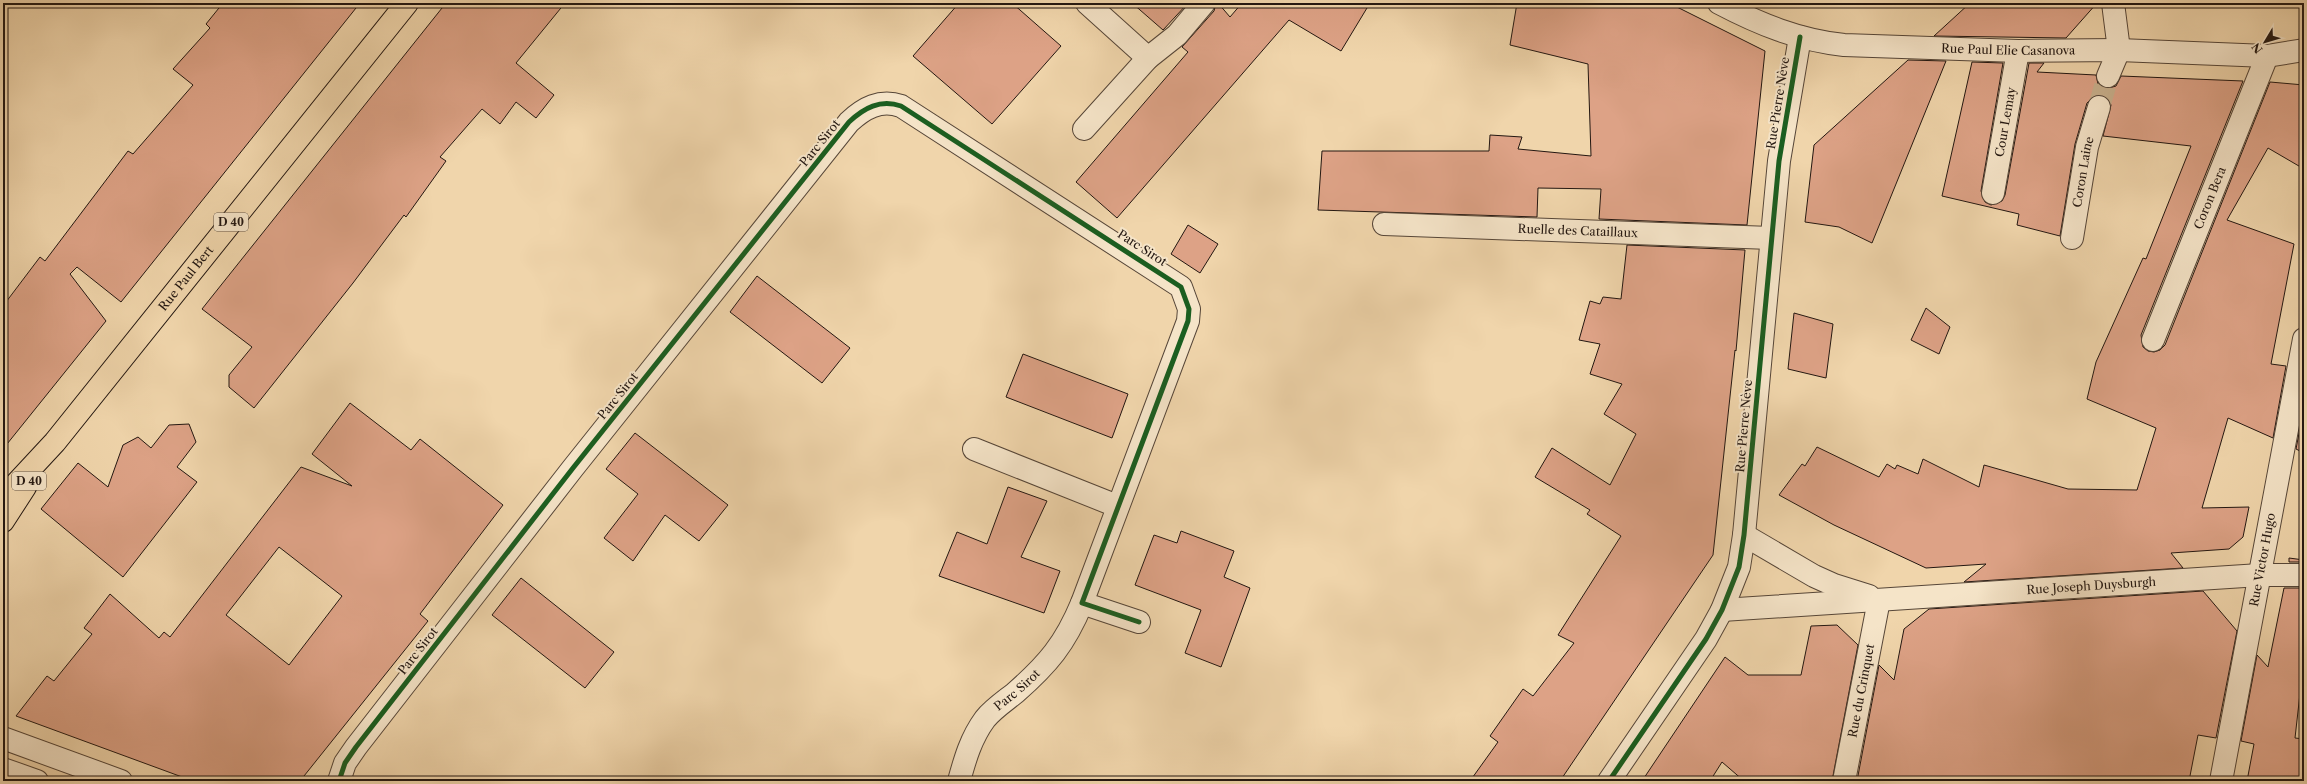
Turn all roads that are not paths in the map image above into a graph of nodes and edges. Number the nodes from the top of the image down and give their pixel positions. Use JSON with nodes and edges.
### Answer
{"nodes":[{"id":1,"x":407,"y":3,"type":"edge"},
{"id":2,"x":1087,"y":3,"type":"edge"},
{"id":3,"x":1204,"y":3,"type":"edge"},
{"id":4,"x":1719,"y":3,"type":"edge"},
{"id":5,"x":2113,"y":3,"type":"edge"},
{"id":6,"x":1800,"y":37,"type":"junction"},
{"id":7,"x":2119,"y":50,"type":"junction"},
{"id":8,"x":2304,"y":50,"type":"edge"},
{"id":9,"x":2018,"y":51,"type":"junction"},
{"id":10,"x":2267,"y":56,"type":"junction"},
{"id":11,"x":1148,"y":58,"type":"junction"},
{"id":12,"x":2108,"y":76,"type":"tunnel mouth"},
{"id":13,"x":2099,"y":107,"type":"tunnel mouth"},
{"id":14,"x":1084,"y":129,"type":"dead end"},
{"id":15,"x":1992,"y":193,"type":"dead end"},
{"id":16,"x":1384,"y":224,"type":"dead end"},
{"id":17,"x":1771,"y":238,"type":"junction"},
{"id":18,"x":2072,"y":238,"type":"dead end"},
{"id":19,"x":2153,"y":340,"type":"dead end"},
{"id":20,"x":2304,"y":340,"type":"edge"},
{"id":21,"x":55,"y":442,"type":"junction"},
{"id":22,"x":974,"y":449,"type":"dead end"},
{"id":23,"x":3,"y":498,"type":"edge"},
{"id":24,"x":1116,"y":506,"type":"junction"},
{"id":25,"x":3,"y":521,"type":"edge"},
{"id":26,"x":1744,"y":535,"type":"junction"},
{"id":27,"x":2260,"y":575,"type":"junction"},
{"id":28,"x":2304,"y":575,"type":"edge"},
{"id":29,"x":1880,"y":600,"type":"junction"},
{"id":30,"x":1082,"y":603,"type":"junction"},
{"id":31,"x":1722,"y":610,"type":"junction"},
{"id":32,"x":1139,"y":622,"type":"dead end"},
{"id":33,"x":3,"y":738,"type":"edge"},
{"id":34,"x":3,"y":769,"type":"edge"},
{"id":35,"x":38,"y":781,"type":"edge"},
{"id":36,"x":121,"y":781,"type":"edge"},
{"id":37,"x":338,"y":781,"type":"edge"},
{"id":38,"x":959,"y":781,"type":"edge"},
{"id":39,"x":1609,"y":781,"type":"edge"},
{"id":40,"x":1844,"y":781,"type":"edge"},
{"id":41,"x":2221,"y":781,"type":"edge"}],
"edges":[{"from":1,"to":21,"type":"main road","name":"Rue Paul Bert","number":"D 40"},
{"from":2,"to":11,"type":"street"},
{"from":3,"to":11,"type":"street"},
{"from":4,"to":6,"type":"street","name":"Rue Paul Elie Casanova"},
{"from":5,"to":7,"type":"street"},
{"from":6,"to":9,"type":"street","name":"Rue Paul Elie Casanova"},
{"from":6,"to":17,"type":"street","name":"Rue Pierre Nève"},
{"from":7,"to":9,"type":"street","name":"Rue Paul Elie Casanova"},
{"from":7,"to":10,"type":"street","name":"Rue Paul Elie Casanova"},
{"from":7,"to":12,"type":"street"},
{"from":8,"to":10,"type":"street","name":"Rue Paul Elie Casanova"},
{"from":9,"to":15,"type":"street","name":"Cour Lemay"},
{"from":10,"to":19,"type":"street","name":"Coron Bera"},
{"from":11,"to":14,"type":"street"},
{"from":13,"to":18,"type":"street","name":"Coron Laine"},
{"from":16,"to":17,"type":"street","name":"Ruelle des Cataillaux"},
{"from":17,"to":26,"type":"street","name":"Rue Pierre Nève"},
{"from":20,"to":27,"type":"street","name":"Rue Victor Hugo"},
{"from":21,"to":23,"type":"main road","name":"Rue Paul Bert","number":"D 40"},
{"from":21,"to":25,"type":"main road","name":"Rue Paul Bert","number":"D 40"},
{"from":22,"to":24,"type":"street"},
{"from":24,"to":30,"type":"street","name":"Parc Sirot"},
{"from":24,"to":37,"type":"street","name":"Parc Sirot"},
{"from":26,"to":29,"type":"street","name":"Rue Joseph Duysburgh"},
{"from":26,"to":31,"type":"street","name":"Rue Pierre Nève"},
{"from":27,"to":28,"type":"street","name":"Rue Joseph Duysburgh"},
{"from":27,"to":29,"type":"street","name":"Rue Joseph Duysburgh"},
{"from":27,"to":41,"type":"street","name":"Rue Victor Hugo"},
{"from":29,"to":31,"type":"street","name":"Rue Joseph Duysburgh"},
{"from":29,"to":40,"type":"street","name":"Rue du Crinquet"},
{"from":30,"to":32,"type":"street"},
{"from":30,"to":38,"type":"street","name":"Parc Sirot"},
{"from":31,"to":39,"type":"street","name":"Rue Pierre Nève"},
{"from":33,"to":36,"type":"street"},
{"from":34,"to":35,"type":"street"}]}
